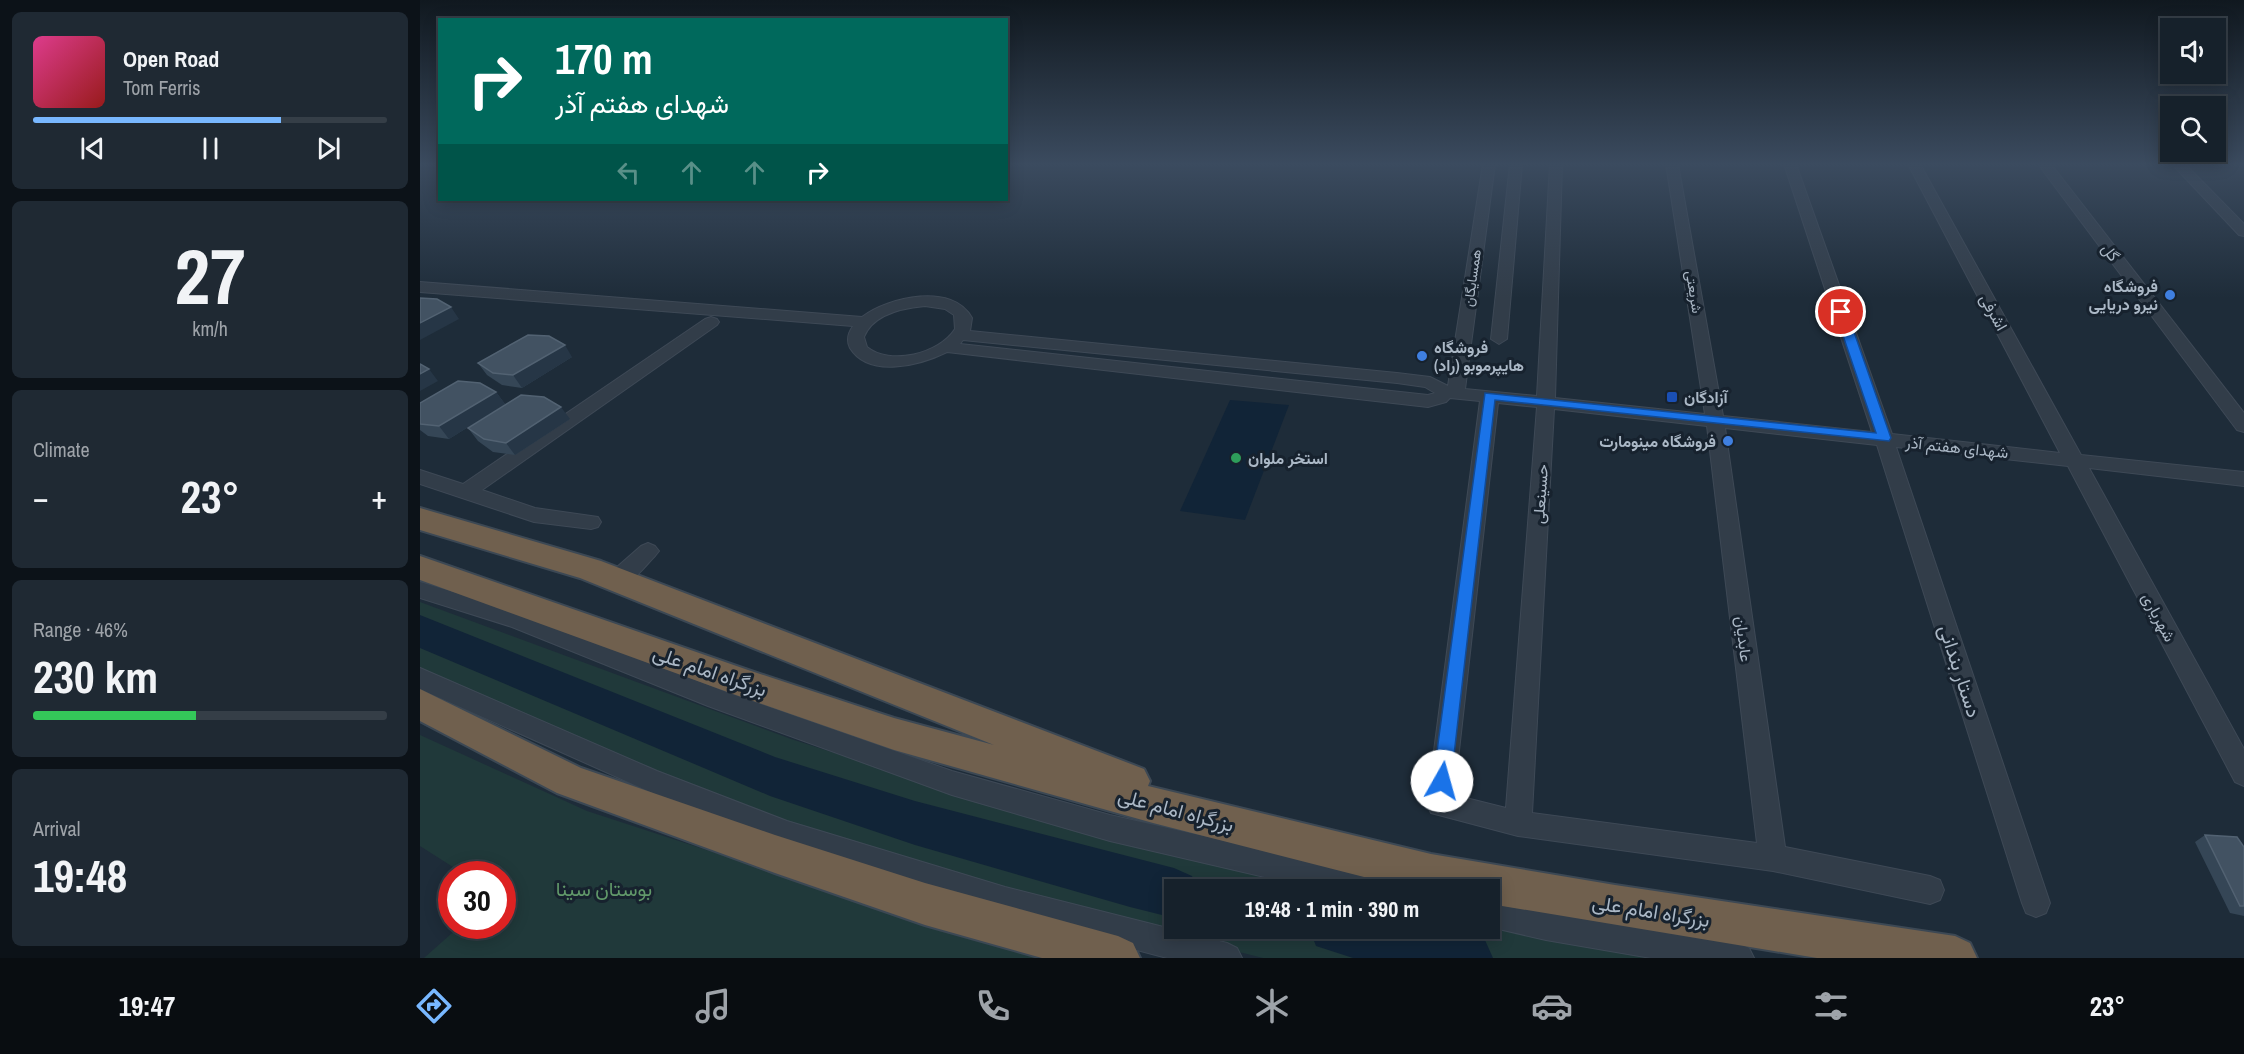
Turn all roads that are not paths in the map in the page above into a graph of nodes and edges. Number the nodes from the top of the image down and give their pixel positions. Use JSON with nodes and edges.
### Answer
{"nodes":[{"id":1,"x":1482,"y":209,"type":"edge"},
{"id":2,"x":1512,"y":209,"type":"edge"},
{"id":3,"x":1554,"y":209,"type":"edge"},
{"id":4,"x":1680,"y":209,"type":"edge"},
{"id":5,"x":1805,"y":209,"type":"edge"},
{"id":6,"x":1938,"y":209,"type":"edge"},
{"id":7,"x":2078,"y":209,"type":"edge"},
{"id":8,"x":2221,"y":209,"type":"edge"},
{"id":9,"x":2244,"y":232,"type":"edge"},
{"id":10,"x":420,"y":287,"type":"edge"},
{"id":11,"x":420,"y":297,"type":"edge"},
{"id":12,"x":711,"y":322,"type":"junction"},
{"id":13,"x":861,"y":328,"type":"junction"},
{"id":14,"x":960,"y":335,"type":"junction"},
{"id":15,"x":1499,"y":339,"type":"dead end"},
{"id":16,"x":944,"y":347,"type":"junction"},
{"id":17,"x":1346,"y":373,"type":"junction"},
{"id":18,"x":1342,"y":391,"type":"junction"},
{"id":19,"x":1451,"y":392,"type":"junction"},
{"id":20,"x":1490,"y":395,"type":"junction"},
{"id":21,"x":1546,"y":401,"type":"junction"},
{"id":22,"x":1715,"y":420,"type":"junction"},
{"id":23,"x":2244,"y":426,"type":"edge"},
{"id":24,"x":1884,"y":438,"type":"junction"},
{"id":25,"x":2074,"y":460,"type":"junction"},
{"id":26,"x":420,"y":477,"type":"edge"},
{"id":27,"x":2244,"y":479,"type":"edge"},
{"id":28,"x":466,"y":492,"type":"junction"},
{"id":29,"x":420,"y":519,"type":"edge"},
{"id":30,"x":591,"y":522,"type":"dead end"},
{"id":31,"x":648,"y":551,"type":"dead end"},
{"id":32,"x":420,"y":568,"type":"edge"},
{"id":33,"x":617,"y":580,"type":"junction"},
{"id":34,"x":420,"y":590,"type":"edge"},
{"id":35,"x":420,"y":678,"type":"edge"},
{"id":36,"x":420,"y":704,"type":"edge"},
{"id":37,"x":2244,"y":774,"type":"edge"},
{"id":38,"x":1518,"y":825,"type":"junction"},
{"id":39,"x":1317,"y":846,"type":"junction"},
{"id":40,"x":1773,"y":858,"type":"junction"},
{"id":41,"x":1333,"y":879,"type":"edge"},
{"id":42,"x":1930,"y":890,"type":"dead end"},
{"id":43,"x":2036,"y":903,"type":"dead end"},
{"id":44,"x":1500,"y":915,"type":"edge"},
{"id":45,"x":1118,"y":958,"type":"edge"},
{"id":46,"x":1227,"y":958,"type":"edge"},
{"id":47,"x":1739,"y":958,"type":"edge"},
{"id":48,"x":1955,"y":958,"type":"edge"}],
"edges":[{"from":1,"to":19,"type":"street","name":"همسایگان"},
{"from":2,"to":15,"type":"street"},
{"from":3,"to":21,"type":"street","name":"حسینعلی"},
{"from":4,"to":22,"type":"street","name":"شریعتی"},
{"from":5,"to":24,"type":"street","name":"دستار بندانی"},
{"from":6,"to":25,"type":"street","name":"اشرفی"},
{"from":7,"to":23,"type":"street","name":"گل"},
{"from":8,"to":9,"type":"street"},
{"from":10,"to":13,"type":"street"},
{"from":11,"to":12,"type":"street"},
{"from":12,"to":13,"type":"street"},
{"from":12,"to":28,"type":"street"},
{"from":13,"to":14,"type":"street"},
{"from":13,"to":16,"type":"street"},
{"from":14,"to":16,"type":"street"},
{"from":14,"to":17,"type":"street"},
{"from":16,"to":18,"type":"street"},
{"from":17,"to":18,"type":"street"},
{"from":17,"to":19,"type":"street"},
{"from":18,"to":19,"type":"street"},
{"from":19,"to":20,"type":"street","name":"شهدای هفتم آذر"},
{"from":20,"to":21,"type":"street","name":"شهدای هفتم آذر"},
{"from":20,"to":38,"type":"street"},
{"from":21,"to":22,"type":"street","name":"شهدای هفتم آذر"},
{"from":21,"to":38,"type":"street","name":"حسینعلی"},
{"from":22,"to":24,"type":"street","name":"شهدای هفتم آذر"},
{"from":22,"to":40,"type":"street","name":"عابدیان"},
{"from":24,"to":25,"type":"street","name":"شهدای هفتم آذر"},
{"from":24,"to":43,"type":"street","name":"دستار بندانی"},
{"from":25,"to":27,"type":"street","name":"شهدای هفتم آذر"},
{"from":25,"to":37,"type":"street","name":"شهریاری"},
{"from":26,"to":28,"type":"street"},
{"from":28,"to":30,"type":"street"},
{"from":29,"to":33,"type":"highway"},
{"from":31,"to":33,"type":"street"},
{"from":32,"to":39,"type":"highway","name":"بزرگراه امام علی"},
{"from":33,"to":39,"type":"highway"},
{"from":34,"to":41,"type":"street"},
{"from":35,"to":46,"type":"street"},
{"from":36,"to":45,"type":"highway"},
{"from":38,"to":40,"type":"street"},
{"from":39,"to":48,"type":"highway","name":"بزرگراه امام علی"},
{"from":40,"to":42,"type":"street"},
{"from":44,"to":47,"type":"street"}]}
